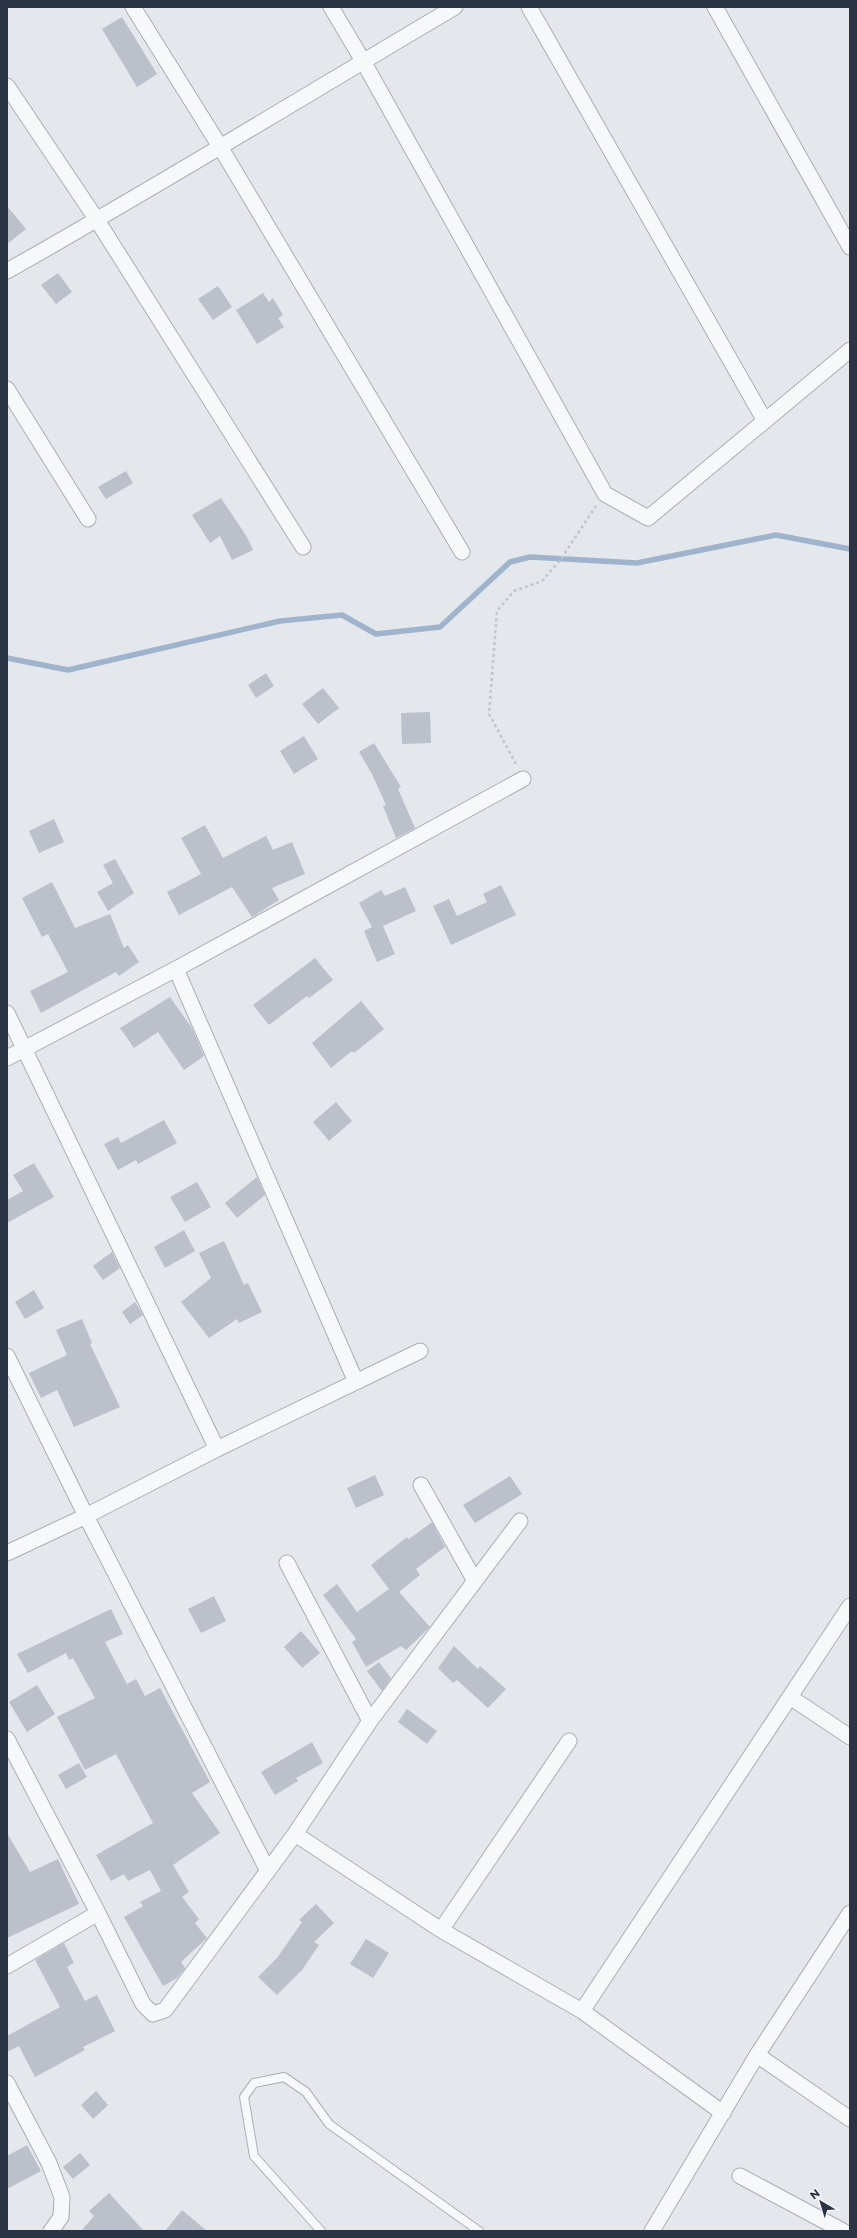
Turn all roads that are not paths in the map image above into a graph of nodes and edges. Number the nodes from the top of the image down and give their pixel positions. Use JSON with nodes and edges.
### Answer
{"nodes":[{"id":1,"x":133,"y":7,"type":"edge"},
{"id":2,"x":331,"y":7,"type":"edge"},
{"id":3,"x":455,"y":7,"type":"edge"},
{"id":4,"x":528,"y":7,"type":"edge"},
{"id":5,"x":715,"y":7,"type":"edge"},
{"id":6,"x":363,"y":61,"type":"junction"},
{"id":7,"x":7,"y":86,"type":"edge"},
{"id":8,"x":219,"y":146,"type":"junction"},
{"id":9,"x":96,"y":220,"type":"junction"},
{"id":10,"x":850,"y":248,"type":"edge"},
{"id":11,"x":7,"y":271,"type":"edge"},
{"id":12,"x":850,"y":350,"type":"edge"},
{"id":13,"x":7,"y":389,"type":"edge"},
{"id":14,"x":765,"y":421,"type":"junction"},
{"id":15,"x":88,"y":519,"type":"dead end"},
{"id":16,"x":303,"y":547,"type":"dead end"},
{"id":17,"x":462,"y":552,"type":"dead end"},
{"id":18,"x":523,"y":779,"type":"road end"},
{"id":19,"x":176,"y":969,"type":"junction"},
{"id":20,"x":7,"y":1013,"type":"edge"},
{"id":21,"x":25,"y":1048,"type":"junction"},
{"id":22,"x":7,"y":1058,"type":"edge"},
{"id":23,"x":420,"y":1350,"type":"dead end"},
{"id":24,"x":7,"y":1356,"type":"edge"},
{"id":25,"x":356,"y":1382,"type":"junction"},
{"id":26,"x":217,"y":1449,"type":"junction"},
{"id":27,"x":421,"y":1485,"type":"dead end"},
{"id":28,"x":86,"y":1516,"type":"junction"},
{"id":29,"x":520,"y":1521,"type":"dead end"},
{"id":30,"x":7,"y":1552,"type":"edge"},
{"id":31,"x":288,"y":1563,"type":"dead end"},
{"id":32,"x":475,"y":1581,"type":"junction"},
{"id":33,"x":850,"y":1606,"type":"edge"},
{"id":34,"x":790,"y":1697,"type":"junction"},
{"id":35,"x":370,"y":1721,"type":"junction"},
{"id":36,"x":850,"y":1737,"type":"edge"},
{"id":37,"x":7,"y":1739,"type":"edge"},
{"id":38,"x":569,"y":1741,"type":"dead end"},
{"id":39,"x":295,"y":1834,"type":"junction"},
{"id":40,"x":268,"y":1871,"type":"junction"},
{"id":41,"x":98,"y":1913,"type":"junction"},
{"id":42,"x":850,"y":1913,"type":"edge"},
{"id":43,"x":441,"y":1930,"type":"junction"},
{"id":44,"x":7,"y":1966,"type":"edge"},
{"id":45,"x":582,"y":2011,"type":"junction"},
{"id":46,"x":757,"y":2055,"type":"junction"},
{"id":47,"x":7,"y":2082,"type":"edge"},
{"id":48,"x":723,"y":2113,"type":"junction"},
{"id":49,"x":850,"y":2120,"type":"edge"},
{"id":50,"x":740,"y":2176,"type":"dead end"},
{"id":51,"x":51,"y":2231,"type":"edge"},
{"id":52,"x":321,"y":2231,"type":"edge"},
{"id":53,"x":479,"y":2231,"type":"edge"},
{"id":54,"x":652,"y":2231,"type":"edge"},
{"id":55,"x":843,"y":2231,"type":"edge"}],
"edges":[{"from":1,"to":8,"type":"street"},
{"from":2,"to":6,"type":"street"},
{"from":3,"to":6,"type":"street"},
{"from":4,"to":14,"type":"street"},
{"from":5,"to":10,"type":"street"},
{"from":6,"to":8,"type":"street"},
{"from":6,"to":14,"type":"street"},
{"from":7,"to":9,"type":"street"},
{"from":8,"to":9,"type":"street"},
{"from":8,"to":17,"type":"street"},
{"from":9,"to":11,"type":"street"},
{"from":9,"to":16,"type":"street"},
{"from":12,"to":14,"type":"street"},
{"from":13,"to":15,"type":"street"},
{"from":18,"to":19,"type":"street"},
{"from":19,"to":21,"type":"street"},
{"from":19,"to":25,"type":"street"},
{"from":20,"to":21,"type":"street"},
{"from":21,"to":22,"type":"street"},
{"from":21,"to":26,"type":"street"},
{"from":23,"to":25,"type":"street"},
{"from":24,"to":28,"type":"street"},
{"from":25,"to":26,"type":"street"},
{"from":26,"to":28,"type":"street"},
{"from":27,"to":32,"type":"street"},
{"from":28,"to":30,"type":"street"},
{"from":28,"to":40,"type":"street"},
{"from":29,"to":32,"type":"street"},
{"from":31,"to":35,"type":"street"},
{"from":32,"to":35,"type":"street"},
{"from":33,"to":34,"type":"street"},
{"from":34,"to":36,"type":"street"},
{"from":34,"to":45,"type":"street"},
{"from":35,"to":39,"type":"street"},
{"from":37,"to":41,"type":"street"},
{"from":38,"to":43,"type":"street"},
{"from":39,"to":40,"type":"street"},
{"from":39,"to":43,"type":"street"},
{"from":40,"to":41,"type":"street"},
{"from":41,"to":44,"type":"street"},
{"from":42,"to":46,"type":"street"},
{"from":43,"to":45,"type":"street"},
{"from":45,"to":48,"type":"street"},
{"from":46,"to":48,"type":"street"},
{"from":46,"to":49,"type":"street"},
{"from":47,"to":51,"type":"street"},
{"from":48,"to":54,"type":"street"},
{"from":50,"to":55,"type":"street"},
{"from":52,"to":53,"type":"lane"}]}
